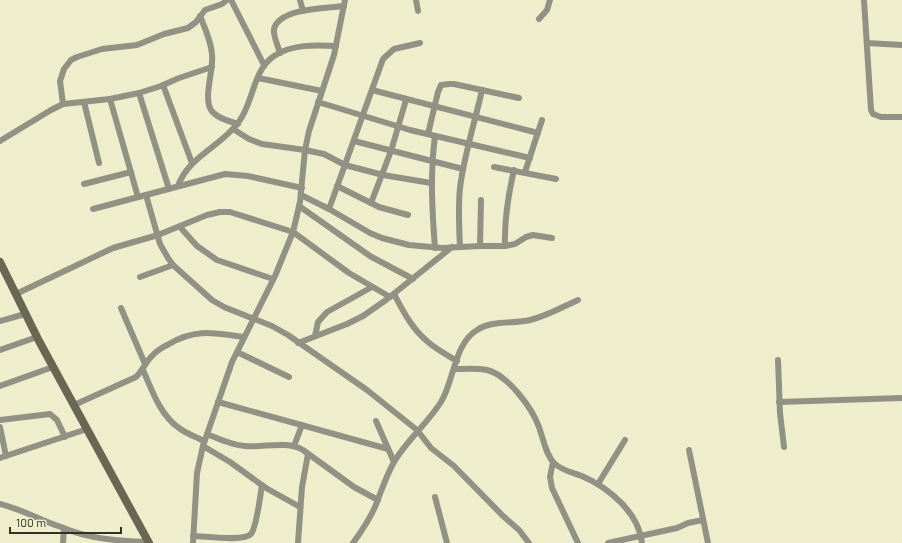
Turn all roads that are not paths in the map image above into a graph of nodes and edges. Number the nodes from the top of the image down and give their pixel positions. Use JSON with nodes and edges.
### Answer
{"nodes":[{"id":1,"x":227,"y":0,"type":"edge"},
{"id":2,"x":231,"y":0,"type":"edge"},
{"id":3,"x":300,"y":0,"type":"edge"},
{"id":4,"x":416,"y":0,"type":"edge"},
{"id":5,"x":550,"y":0,"type":"edge"},
{"id":6,"x":864,"y":0,"type":"edge"},
{"id":7,"x":345,"y":3,"type":"edge"},
{"id":8,"x":303,"y":11,"type":"junction"},
{"id":9,"x":418,"y":11,"type":"dead end"},
{"id":10,"x":200,"y":16,"type":"junction"},
{"id":11,"x":539,"y":19,"type":"dead end"},
{"id":12,"x":420,"y":43,"type":"dead end"},
{"id":13,"x":867,"y":43,"type":"junction"},
{"id":14,"x":902,"y":45,"type":"edge"},
{"id":15,"x":336,"y":46,"type":"junction"},
{"id":16,"x":280,"y":53,"type":"junction"},
{"id":17,"x":264,"y":65,"type":"junction"},
{"id":18,"x":212,"y":67,"type":"junction"},
{"id":19,"x":258,"y":78,"type":"junction"},
{"id":20,"x":164,"y":85,"type":"junction"},
{"id":21,"x":372,"y":90,"type":"junction"},
{"id":22,"x":482,"y":90,"type":"junction"},
{"id":23,"x":322,"y":91,"type":"junction"},
{"id":24,"x":139,"y":94,"type":"junction"},
{"id":25,"x":518,"y":98,"type":"dead end"},
{"id":26,"x":110,"y":99,"type":"junction"},
{"id":27,"x":406,"y":100,"type":"junction"},
{"id":28,"x":84,"y":102,"type":"junction"},
{"id":29,"x":318,"y":102,"type":"junction"},
{"id":30,"x":63,"y":104,"type":"junction"},
{"id":31,"x":435,"y":107,"type":"junction"},
{"id":32,"x":363,"y":116,"type":"junction"},
{"id":33,"x":902,"y":117,"type":"edge"},
{"id":34,"x":476,"y":118,"type":"junction"},
{"id":35,"x":542,"y":120,"type":"dead end"},
{"id":36,"x":238,"y":124,"type":"junction"},
{"id":37,"x":398,"y":126,"type":"junction"},
{"id":38,"x":233,"y":129,"type":"junction"},
{"id":39,"x":538,"y":133,"type":"junction"},
{"id":40,"x":432,"y":135,"type":"junction"},
{"id":41,"x":0,"y":141,"type":"edge"},
{"id":42,"x":354,"y":141,"type":"junction"},
{"id":43,"x":469,"y":144,"type":"junction"},
{"id":44,"x":305,"y":150,"type":"junction"},
{"id":45,"x":391,"y":150,"type":"junction"},
{"id":46,"x":530,"y":158,"type":"junction"},
{"id":47,"x":432,"y":161,"type":"junction"},
{"id":48,"x":99,"y":163,"type":"dead end"},
{"id":49,"x":192,"y":163,"type":"junction"},
{"id":50,"x":345,"y":165,"type":"junction"},
{"id":51,"x":494,"y":167,"type":"dead end"},
{"id":52,"x":463,"y":169,"type":"junction"},
{"id":53,"x":514,"y":170,"type":"junction"},
{"id":54,"x":131,"y":172,"type":"junction"},
{"id":55,"x":525,"y":172,"type":"junction"},
{"id":56,"x":383,"y":175,"type":"junction"},
{"id":57,"x":556,"y":179,"type":"dead end"},
{"id":58,"x":431,"y":183,"type":"junction"},
{"id":59,"x":84,"y":184,"type":"dead end"},
{"id":60,"x":178,"y":186,"type":"junction"},
{"id":61,"x":337,"y":186,"type":"junction"},
{"id":62,"x":169,"y":188,"type":"junction"},
{"id":63,"x":302,"y":188,"type":"junction"},
{"id":64,"x":146,"y":195,"type":"junction"},
{"id":65,"x":301,"y":195,"type":"junction"},
{"id":66,"x":138,"y":197,"type":"junction"},
{"id":67,"x":481,"y":200,"type":"dead end"},
{"id":68,"x":371,"y":203,"type":"junction"},
{"id":69,"x":299,"y":206,"type":"junction"},
{"id":70,"x":329,"y":208,"type":"junction"},
{"id":71,"x":93,"y":209,"type":"dead end"},
{"id":72,"x":408,"y":215,"type":"dead end"},
{"id":73,"x":180,"y":227,"type":"junction"},
{"id":74,"x":293,"y":232,"type":"junction"},
{"id":75,"x":158,"y":235,"type":"junction"},
{"id":76,"x":552,"y":238,"type":"dead end"},
{"id":77,"x":480,"y":246,"type":"junction"},
{"id":78,"x":505,"y":246,"type":"junction"},
{"id":79,"x":452,"y":247,"type":"junction"},
{"id":80,"x":460,"y":247,"type":"junction"},
{"id":81,"x":434,"y":248,"type":"junction"},
{"id":82,"x":0,"y":262,"type":"edge"},
{"id":83,"x":173,"y":265,"type":"junction"},
{"id":84,"x":140,"y":276,"type":"dead end"},
{"id":85,"x":274,"y":279,"type":"junction"},
{"id":86,"x":413,"y":279,"type":"junction"},
{"id":87,"x":372,"y":287,"type":"junction"},
{"id":88,"x":16,"y":294,"type":"junction"},
{"id":89,"x":392,"y":295,"type":"junction"},
{"id":90,"x":578,"y":300,"type":"dead end"},
{"id":91,"x":121,"y":308,"type":"dead end"},
{"id":92,"x":26,"y":314,"type":"junction"},
{"id":93,"x":255,"y":319,"type":"junction"},
{"id":94,"x":0,"y":321,"type":"edge"},
{"id":95,"x":315,"y":336,"type":"junction"},
{"id":96,"x":37,"y":337,"type":"junction"},
{"id":97,"x":244,"y":337,"type":"junction"},
{"id":98,"x":298,"y":343,"type":"junction"},
{"id":99,"x":0,"y":350,"type":"edge"},
{"id":100,"x":237,"y":352,"type":"junction"},
{"id":101,"x":456,"y":360,"type":"junction"},
{"id":102,"x":778,"y":360,"type":"dead end"},
{"id":103,"x":53,"y":367,"type":"junction"},
{"id":104,"x":144,"y":367,"type":"junction"},
{"id":105,"x":454,"y":369,"type":"junction"},
{"id":106,"x":289,"y":377,"type":"dead end"},
{"id":107,"x":0,"y":386,"type":"edge"},
{"id":108,"x":902,"y":398,"type":"edge"},
{"id":109,"x":218,"y":402,"type":"junction"},
{"id":110,"x":779,"y":402,"type":"junction"},
{"id":111,"x":74,"y":405,"type":"junction"},
{"id":112,"x":0,"y":420,"type":"edge"},
{"id":113,"x":376,"y":421,"type":"dead end"},
{"id":114,"x":302,"y":425,"type":"junction"},
{"id":115,"x":0,"y":427,"type":"edge"},
{"id":116,"x":87,"y":429,"type":"junction"},
{"id":117,"x":417,"y":430,"type":"junction"},
{"id":118,"x":207,"y":434,"type":"junction"},
{"id":119,"x":65,"y":437,"type":"junction"},
{"id":120,"x":625,"y":440,"type":"dead end"},
{"id":121,"x":203,"y":443,"type":"junction"},
{"id":122,"x":294,"y":446,"type":"junction"},
{"id":123,"x":784,"y":447,"type":"dead end"},
{"id":124,"x":388,"y":449,"type":"junction"},
{"id":125,"x":689,"y":450,"type":"dead end"},
{"id":126,"x":308,"y":454,"type":"junction"},
{"id":127,"x":3,"y":457,"type":"edge"},
{"id":128,"x":394,"y":462,"type":"junction"},
{"id":129,"x":553,"y":462,"type":"junction"},
{"id":130,"x":598,"y":484,"type":"junction"},
{"id":131,"x":262,"y":485,"type":"junction"},
{"id":132,"x":435,"y":497,"type":"dead end"},
{"id":133,"x":378,"y":500,"type":"junction"},
{"id":134,"x":0,"y":504,"type":"edge"},
{"id":135,"x":300,"y":507,"type":"junction"},
{"id":136,"x":703,"y":520,"type":"junction"},
{"id":137,"x":64,"y":529,"type":"junction"},
{"id":138,"x":193,"y":536,"type":"junction"},
{"id":139,"x":641,"y":536,"type":"junction"},
{"id":140,"x":149,"y":542,"type":"edge"},
{"id":141,"x":63,"y":543,"type":"edge"},
{"id":142,"x":193,"y":543,"type":"edge"},
{"id":143,"x":298,"y":543,"type":"edge"},
{"id":144,"x":353,"y":543,"type":"edge"},
{"id":145,"x":446,"y":543,"type":"edge"},
{"id":146,"x":529,"y":543,"type":"edge"},
{"id":147,"x":578,"y":543,"type":"edge"},
{"id":148,"x":608,"y":543,"type":"edge"},
{"id":149,"x":642,"y":543,"type":"edge"},
{"id":150,"x":708,"y":543,"type":"edge"}],
"edges":[{"from":1,"to":10,"type":"street"},
{"from":2,"to":17,"type":"street"},
{"from":3,"to":8,"type":"street"},
{"from":4,"to":9,"type":"street"},
{"from":5,"to":11,"type":"street"},
{"from":6,"to":13,"type":"street"},
{"from":7,"to":8,"type":"street"},
{"from":7,"to":15,"type":"street"},
{"from":8,"to":16,"type":"street"},
{"from":10,"to":18,"type":"street"},
{"from":10,"to":30,"type":"street"},
{"from":12,"to":21,"type":"street"},
{"from":13,"to":14,"type":"street"},
{"from":13,"to":33,"type":"street"},
{"from":15,"to":16,"type":"street"},
{"from":15,"to":23,"type":"street"},
{"from":16,"to":17,"type":"street"},
{"from":17,"to":19,"type":"street"},
{"from":18,"to":20,"type":"street"},
{"from":18,"to":36,"type":"street"},
{"from":19,"to":23,"type":"street"},
{"from":19,"to":36,"type":"street"},
{"from":20,"to":24,"type":"street"},
{"from":20,"to":49,"type":"street"},
{"from":21,"to":27,"type":"street"},
{"from":21,"to":32,"type":"street"},
{"from":22,"to":25,"type":"street"},
{"from":22,"to":31,"type":"street"},
{"from":22,"to":34,"type":"street"},
{"from":23,"to":29,"type":"street"},
{"from":24,"to":26,"type":"street"},
{"from":24,"to":62,"type":"street"},
{"from":26,"to":28,"type":"street"},
{"from":26,"to":54,"type":"street"},
{"from":27,"to":31,"type":"street"},
{"from":27,"to":37,"type":"street"},
{"from":28,"to":30,"type":"street"},
{"from":28,"to":48,"type":"street"},
{"from":29,"to":32,"type":"street"},
{"from":29,"to":44,"type":"street"},
{"from":30,"to":41,"type":"street"},
{"from":31,"to":34,"type":"street"},
{"from":31,"to":40,"type":"street"},
{"from":32,"to":37,"type":"street"},
{"from":32,"to":42,"type":"street"},
{"from":34,"to":39,"type":"street"},
{"from":34,"to":43,"type":"street"},
{"from":35,"to":39,"type":"street"},
{"from":36,"to":38,"type":"street"},
{"from":37,"to":40,"type":"street"},
{"from":37,"to":45,"type":"street"},
{"from":38,"to":44,"type":"street"},
{"from":38,"to":49,"type":"street"},
{"from":39,"to":46,"type":"street"},
{"from":40,"to":43,"type":"street"},
{"from":40,"to":47,"type":"street"},
{"from":42,"to":45,"type":"street"},
{"from":42,"to":50,"type":"street"},
{"from":43,"to":46,"type":"street"},
{"from":43,"to":52,"type":"street"},
{"from":44,"to":50,"type":"street"},
{"from":44,"to":63,"type":"street"},
{"from":45,"to":47,"type":"street"},
{"from":45,"to":56,"type":"street"},
{"from":46,"to":55,"type":"street"},
{"from":47,"to":52,"type":"street"},
{"from":47,"to":58,"type":"street"},
{"from":49,"to":60,"type":"street"},
{"from":50,"to":56,"type":"street"},
{"from":50,"to":61,"type":"street"},
{"from":51,"to":53,"type":"street"},
{"from":52,"to":80,"type":"street"},
{"from":53,"to":55,"type":"street"},
{"from":53,"to":78,"type":"street"},
{"from":54,"to":59,"type":"street"},
{"from":54,"to":66,"type":"street"},
{"from":55,"to":57,"type":"street"},
{"from":56,"to":58,"type":"street"},
{"from":56,"to":68,"type":"street"},
{"from":58,"to":81,"type":"street"},
{"from":60,"to":62,"type":"street"},
{"from":60,"to":63,"type":"street"},
{"from":61,"to":68,"type":"street"},
{"from":61,"to":70,"type":"street"},
{"from":62,"to":64,"type":"street"},
{"from":63,"to":65,"type":"street"},
{"from":64,"to":66,"type":"street"},
{"from":64,"to":75,"type":"street"},
{"from":65,"to":69,"type":"street"},
{"from":65,"to":70,"type":"street"},
{"from":66,"to":71,"type":"street"},
{"from":67,"to":77,"type":"street"},
{"from":68,"to":72,"type":"street"},
{"from":69,"to":74,"type":"street"},
{"from":69,"to":86,"type":"street"},
{"from":70,"to":81,"type":"street"},
{"from":73,"to":74,"type":"street"},
{"from":73,"to":75,"type":"street"},
{"from":73,"to":85,"type":"street"},
{"from":74,"to":85,"type":"street"},
{"from":74,"to":87,"type":"street"},
{"from":75,"to":83,"type":"street"},
{"from":75,"to":88,"type":"street"},
{"from":76,"to":78,"type":"street"},
{"from":77,"to":78,"type":"street"},
{"from":77,"to":80,"type":"street"},
{"from":79,"to":80,"type":"street"},
{"from":79,"to":81,"type":"street"},
{"from":79,"to":86,"type":"street"},
{"from":82,"to":88,"type":"main road"},
{"from":83,"to":84,"type":"street"},
{"from":83,"to":93,"type":"street"},
{"from":85,"to":93,"type":"street"},
{"from":86,"to":89,"type":"street"},
{"from":87,"to":89,"type":"street"},
{"from":87,"to":95,"type":"street"},
{"from":88,"to":92,"type":"main road"},
{"from":89,"to":95,"type":"street"},
{"from":89,"to":101,"type":"street"},
{"from":90,"to":101,"type":"street"},
{"from":91,"to":104,"type":"street"},
{"from":92,"to":94,"type":"street"},
{"from":92,"to":96,"type":"main road"},
{"from":93,"to":97,"type":"street"},
{"from":93,"to":98,"type":"street"},
{"from":95,"to":98,"type":"street"},
{"from":96,"to":99,"type":"street"},
{"from":96,"to":103,"type":"main road"},
{"from":97,"to":100,"type":"street"},
{"from":97,"to":104,"type":"street"},
{"from":98,"to":117,"type":"street"},
{"from":100,"to":106,"type":"street"},
{"from":100,"to":109,"type":"street"},
{"from":101,"to":105,"type":"street"},
{"from":102,"to":110,"type":"street"},
{"from":103,"to":107,"type":"street"},
{"from":103,"to":111,"type":"main road"},
{"from":104,"to":111,"type":"street"},
{"from":104,"to":121,"type":"street"},
{"from":105,"to":117,"type":"street"},
{"from":105,"to":129,"type":"street"},
{"from":108,"to":110,"type":"street"},
{"from":109,"to":114,"type":"street"},
{"from":109,"to":118,"type":"street"},
{"from":110,"to":123,"type":"street"},
{"from":111,"to":116,"type":"main road"},
{"from":112,"to":119,"type":"street"},
{"from":113,"to":124,"type":"street"},
{"from":114,"to":122,"type":"street"},
{"from":114,"to":124,"type":"street"},
{"from":115,"to":127,"type":"street"},
{"from":116,"to":119,"type":"street"},
{"from":116,"to":140,"type":"main road"},
{"from":117,"to":128,"type":"street"},
{"from":117,"to":146,"type":"street"},
{"from":118,"to":121,"type":"street"},
{"from":118,"to":122,"type":"street"},
{"from":119,"to":127,"type":"street"},
{"from":120,"to":130,"type":"street"},
{"from":121,"to":131,"type":"street"},
{"from":121,"to":138,"type":"street"},
{"from":122,"to":126,"type":"street"},
{"from":124,"to":128,"type":"street"},
{"from":125,"to":136,"type":"street"},
{"from":126,"to":133,"type":"street"},
{"from":126,"to":135,"type":"street"},
{"from":128,"to":133,"type":"street"},
{"from":129,"to":130,"type":"street"},
{"from":129,"to":147,"type":"street"},
{"from":130,"to":139,"type":"street"},
{"from":131,"to":135,"type":"street"},
{"from":131,"to":138,"type":"street"},
{"from":132,"to":145,"type":"street"},
{"from":133,"to":144,"type":"street"},
{"from":134,"to":137,"type":"street"},
{"from":135,"to":143,"type":"street"},
{"from":136,"to":139,"type":"street"},
{"from":136,"to":150,"type":"street"},
{"from":137,"to":140,"type":"street"},
{"from":137,"to":141,"type":"street"},
{"from":138,"to":142,"type":"street"},
{"from":139,"to":148,"type":"street"},
{"from":139,"to":149,"type":"street"}]}
